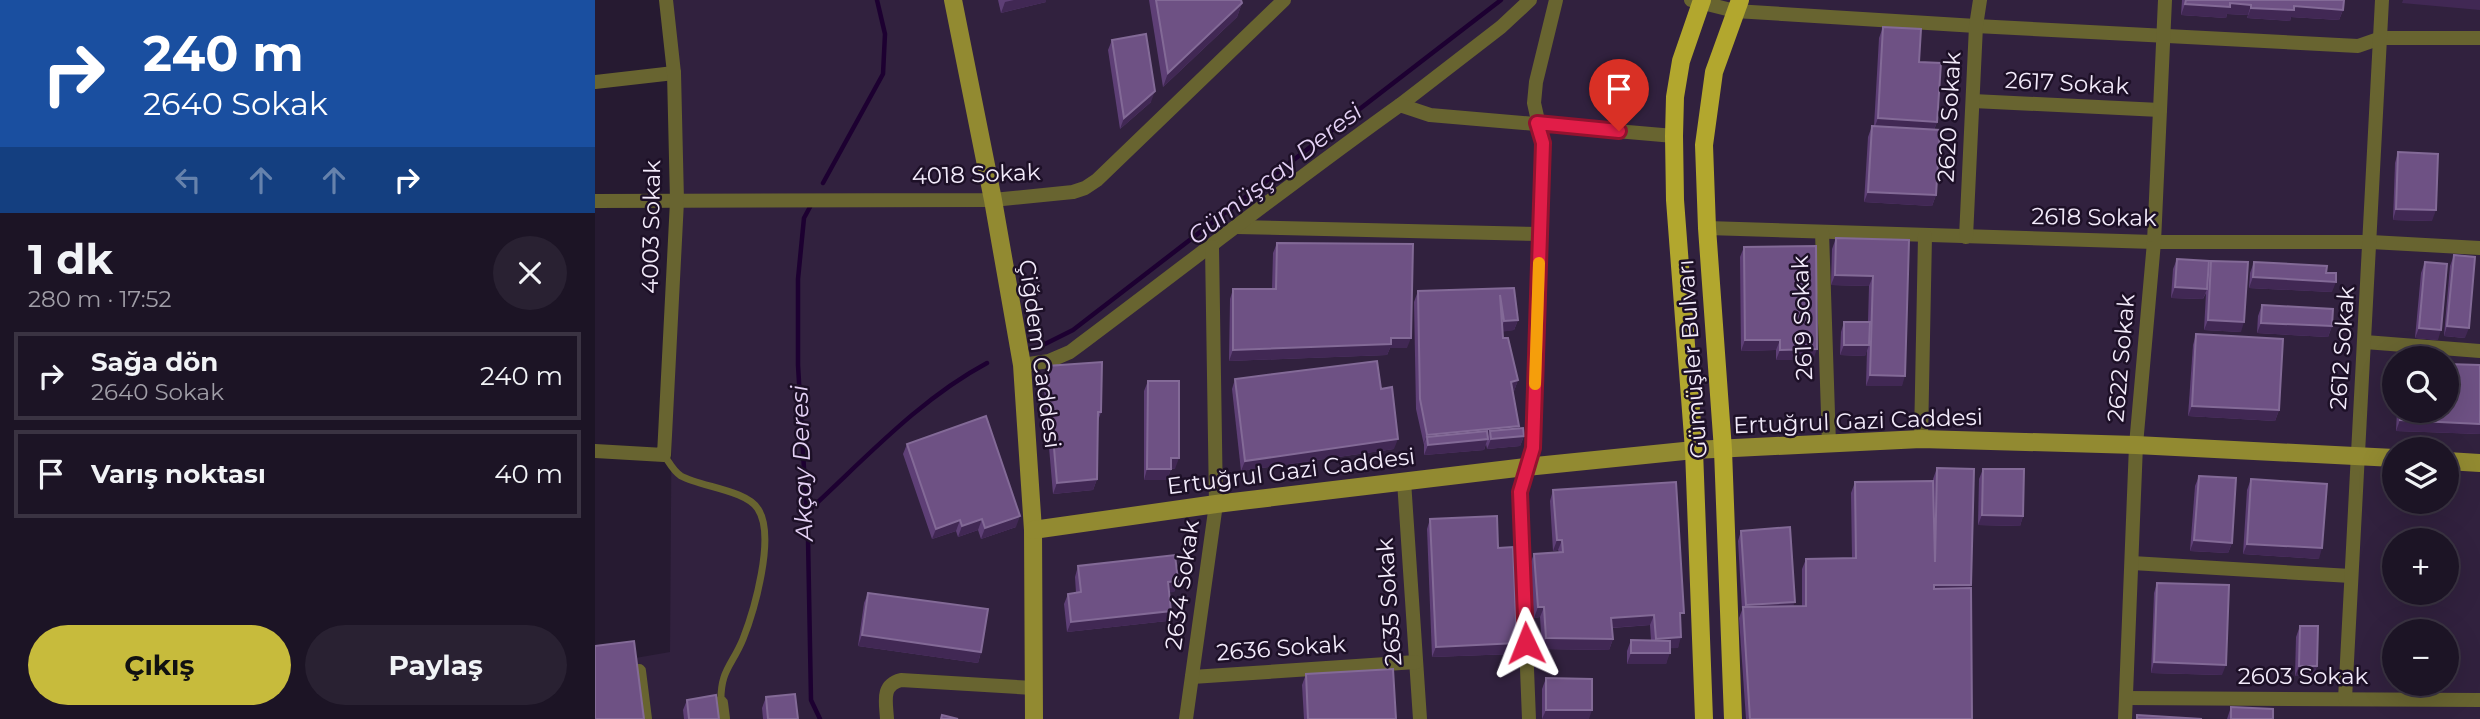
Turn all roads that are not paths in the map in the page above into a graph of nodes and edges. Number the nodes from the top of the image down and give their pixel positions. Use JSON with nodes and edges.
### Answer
{"nodes":[{"id":1,"x":666,"y":0,"type":"edge"},
{"id":2,"x":953,"y":0,"type":"edge"},
{"id":3,"x":1284,"y":0,"type":"edge"},
{"id":4,"x":1530,"y":0,"type":"edge"},
{"id":5,"x":1556,"y":0,"type":"edge"},
{"id":6,"x":1979,"y":0,"type":"edge"},
{"id":7,"x":2165,"y":0,"type":"edge"},
{"id":8,"x":2382,"y":0,"type":"edge"},
{"id":9,"x":1698,"y":1,"type":"edge"},
{"id":10,"x":1737,"y":6,"type":"edge"},
{"id":11,"x":1976,"y":26,"type":"junction"},
{"id":12,"x":2164,"y":36,"type":"junction"},
{"id":13,"x":2381,"y":38,"type":"junction"},
{"id":14,"x":2480,"y":38,"type":"edge"},
{"id":15,"x":674,"y":73,"type":"junction"},
{"id":16,"x":595,"y":82,"type":"edge"},
{"id":17,"x":1973,"y":101,"type":"junction"},
{"id":18,"x":1400,"y":105,"type":"junction"},
{"id":19,"x":2160,"y":110,"type":"junction"},
{"id":20,"x":1537,"y":123,"type":"junction"},
{"id":21,"x":1674,"y":136,"type":"junction"},
{"id":22,"x":993,"y":200,"type":"junction"},
{"id":23,"x":595,"y":201,"type":"edge"},
{"id":24,"x":677,"y":201,"type":"junction"},
{"id":25,"x":1237,"y":227,"type":"junction"},
{"id":26,"x":1707,"y":228,"type":"junction"},
{"id":27,"x":1822,"y":232,"type":"junction"},
{"id":28,"x":1540,"y":234,"type":"junction"},
{"id":29,"x":1925,"y":236,"type":"junction"},
{"id":30,"x":1966,"y":237,"type":"junction"},
{"id":31,"x":2154,"y":242,"type":"junction"},
{"id":32,"x":2371,"y":242,"type":"junction"},
{"id":33,"x":1212,"y":247,"type":"junction"},
{"id":34,"x":2480,"y":248,"type":"edge"},
{"id":35,"x":2365,"y":342,"type":"junction"},
{"id":36,"x":2480,"y":351,"type":"edge"},
{"id":37,"x":1022,"y":365,"type":"junction"},
{"id":38,"x":1921,"y":439,"type":"junction"},
{"id":39,"x":1829,"y":444,"type":"junction"},
{"id":40,"x":2136,"y":445,"type":"junction"},
{"id":41,"x":1695,"y":450,"type":"junction"},
{"id":42,"x":1723,"y":450,"type":"junction"},
{"id":43,"x":595,"y":451,"type":"edge"},
{"id":44,"x":664,"y":455,"type":"junction"},
{"id":45,"x":2358,"y":456,"type":"junction"},
{"id":46,"x":2382,"y":457,"type":"edge"},
{"id":47,"x":2459,"y":462,"type":"edge"},
{"id":48,"x":2480,"y":463,"type":"edge"},
{"id":49,"x":1526,"y":467,"type":"junction"},
{"id":50,"x":1404,"y":481,"type":"junction"},
{"id":51,"x":1216,"y":504,"type":"junction"},
{"id":52,"x":1033,"y":530,"type":"junction"},
{"id":53,"x":2132,"y":564,"type":"junction"},
{"id":54,"x":2351,"y":576,"type":"junction"},
{"id":55,"x":1416,"y":662,"type":"junction"},
{"id":56,"x":639,"y":671,"type":"edge"},
{"id":57,"x":1192,"y":677,"type":"junction"},
{"id":58,"x":1033,"y":688,"type":"junction"},
{"id":59,"x":2126,"y":698,"type":"junction"},
{"id":60,"x":2345,"y":699,"type":"junction"},
{"id":61,"x":2480,"y":700,"type":"edge"},
{"id":62,"x":721,"y":703,"type":"joint"},
{"id":63,"x":645,"y":719,"type":"edge"},
{"id":64,"x":723,"y":719,"type":"edge"},
{"id":65,"x":887,"y":719,"type":"edge"},
{"id":66,"x":1034,"y":719,"type":"edge"},
{"id":67,"x":1186,"y":719,"type":"edge"},
{"id":68,"x":1420,"y":719,"type":"edge"},
{"id":69,"x":1529,"y":719,"type":"edge"},
{"id":70,"x":1704,"y":719,"type":"edge"},
{"id":71,"x":1733,"y":719,"type":"edge"},
{"id":72,"x":2125,"y":719,"type":"edge"}],
"edges":[{"from":1,"to":15,"type":"street","name":"4003 Sokak"},
{"from":2,"to":22,"type":"main road","name":"Çiğdem Caddesi"},
{"from":3,"to":22,"type":"street","name":"4018 Sokak"},
{"from":4,"to":18,"type":"street"},
{"from":5,"to":20,"type":"street"},
{"from":6,"to":11,"type":"street","name":"2620 Sokak"},
{"from":7,"to":12,"type":"street","name":"2622 Sokak"},
{"from":8,"to":13,"type":"street","name":"2612 Sokak"},
{"from":9,"to":10,"type":"street"},
{"from":9,"to":21,"type":"main road","name":"Gümüşler Bulvarı"},
{"from":10,"to":11,"type":"street"},
{"from":10,"to":26,"type":"main road","name":"Gümüşler Bulvarı"},
{"from":11,"to":12,"type":"street"},
{"from":11,"to":17,"type":"street","name":"2620 Sokak"},
{"from":12,"to":13,"type":"street"},
{"from":12,"to":19,"type":"street","name":"2622 Sokak"},
{"from":13,"to":14,"type":"street"},
{"from":13,"to":32,"type":"street","name":"2612 Sokak"},
{"from":15,"to":16,"type":"street"},
{"from":15,"to":24,"type":"street","name":"4003 Sokak"},
{"from":17,"to":19,"type":"street","name":"2617 Sokak"},
{"from":17,"to":30,"type":"street","name":"2620 Sokak"},
{"from":18,"to":20,"type":"street"},
{"from":18,"to":25,"type":"street"},
{"from":19,"to":31,"type":"street","name":"2622 Sokak"},
{"from":20,"to":21,"type":"street"},
{"from":20,"to":28,"type":"street"},
{"from":21,"to":41,"type":"main road","name":"Gümüşler Bulvarı"},
{"from":22,"to":24,"type":"street","name":"4018 Sokak"},
{"from":22,"to":37,"type":"main road","name":"Çiğdem Caddesi"},
{"from":23,"to":24,"type":"street","name":"4018 Sokak"},
{"from":24,"to":44,"type":"street","name":"4003 Sokak"},
{"from":25,"to":28,"type":"street"},
{"from":25,"to":33,"type":"street"},
{"from":26,"to":27,"type":"street","name":"2618 Sokak"},
{"from":26,"to":42,"type":"main road","name":"Gümüşler Bulvarı"},
{"from":27,"to":29,"type":"street","name":"2618 Sokak"},
{"from":27,"to":39,"type":"street","name":"2619 Sokak"},
{"from":28,"to":49,"type":"street"},
{"from":29,"to":30,"type":"street","name":"2618 Sokak"},
{"from":29,"to":38,"type":"street"},
{"from":30,"to":31,"type":"street","name":"2618 Sokak"},
{"from":31,"to":32,"type":"street","name":"2618 Sokak"},
{"from":31,"to":40,"type":"street","name":"2622 Sokak"},
{"from":32,"to":34,"type":"street","name":"2618 Sokak"},
{"from":32,"to":35,"type":"street","name":"2612 Sokak"},
{"from":33,"to":37,"type":"street"},
{"from":33,"to":51,"type":"street","name":"2634 Sokak"},
{"from":35,"to":36,"type":"street"},
{"from":35,"to":45,"type":"street","name":"2612 Sokak"},
{"from":37,"to":52,"type":"main road","name":"Çiğdem Caddesi"},
{"from":38,"to":39,"type":"main road","name":"Ertuğrul Gazi Caddesi"},
{"from":38,"to":40,"type":"main road","name":"Ertuğrul Gazi Caddesi"},
{"from":39,"to":42,"type":"main road","name":"Ertuğrul Gazi Caddesi"},
{"from":40,"to":45,"type":"main road","name":"Ertuğrul Gazi Caddesi"},
{"from":40,"to":53,"type":"street","name":"2622 Sokak"},
{"from":41,"to":42,"type":"main road","name":"Ertuğrul Gazi Caddesi"},
{"from":41,"to":49,"type":"main road","name":"Ertuğrul Gazi Caddesi"},
{"from":41,"to":70,"type":"main road","name":"Gümüşler Bulvarı"},
{"from":42,"to":71,"type":"main road","name":"Gümüşler Bulvarı"},
{"from":43,"to":44,"type":"street"},
{"from":44,"to":62,"type":"lane"},
{"from":45,"to":46,"type":"main road","name":"Ertuğrul Gazi Caddesi"},
{"from":45,"to":54,"type":"street","name":"2612 Sokak"},
{"from":47,"to":48,"type":"main road"},
{"from":49,"to":50,"type":"main road","name":"Ertuğrul Gazi Caddesi"},
{"from":49,"to":69,"type":"street"},
{"from":50,"to":51,"type":"main road","name":"Ertuğrul Gazi Caddesi"},
{"from":50,"to":55,"type":"street","name":"2635 Sokak"},
{"from":51,"to":52,"type":"main road","name":"Ertuğrul Gazi Caddesi"},
{"from":51,"to":57,"type":"street","name":"2634 Sokak"},
{"from":52,"to":58,"type":"main road","name":"Çiğdem Caddesi"},
{"from":53,"to":54,"type":"street"},
{"from":53,"to":59,"type":"street","name":"2622 Sokak"},
{"from":54,"to":60,"type":"street","name":"2612 Sokak"},
{"from":55,"to":57,"type":"street","name":"2636 Sokak"},
{"from":55,"to":68,"type":"street","name":"2635 Sokak"},
{"from":56,"to":63,"type":"street"},
{"from":57,"to":67,"type":"street","name":"2634 Sokak"},
{"from":58,"to":65,"type":"street"},
{"from":58,"to":66,"type":"main road","name":"Çiğdem Caddesi"},
{"from":59,"to":60,"type":"street","name":"2603 Sokak"},
{"from":59,"to":72,"type":"street","name":"2622 Sokak"},
{"from":60,"to":61,"type":"street","name":"2603 Sokak"},
{"from":62,"to":64,"type":"street"}]}
